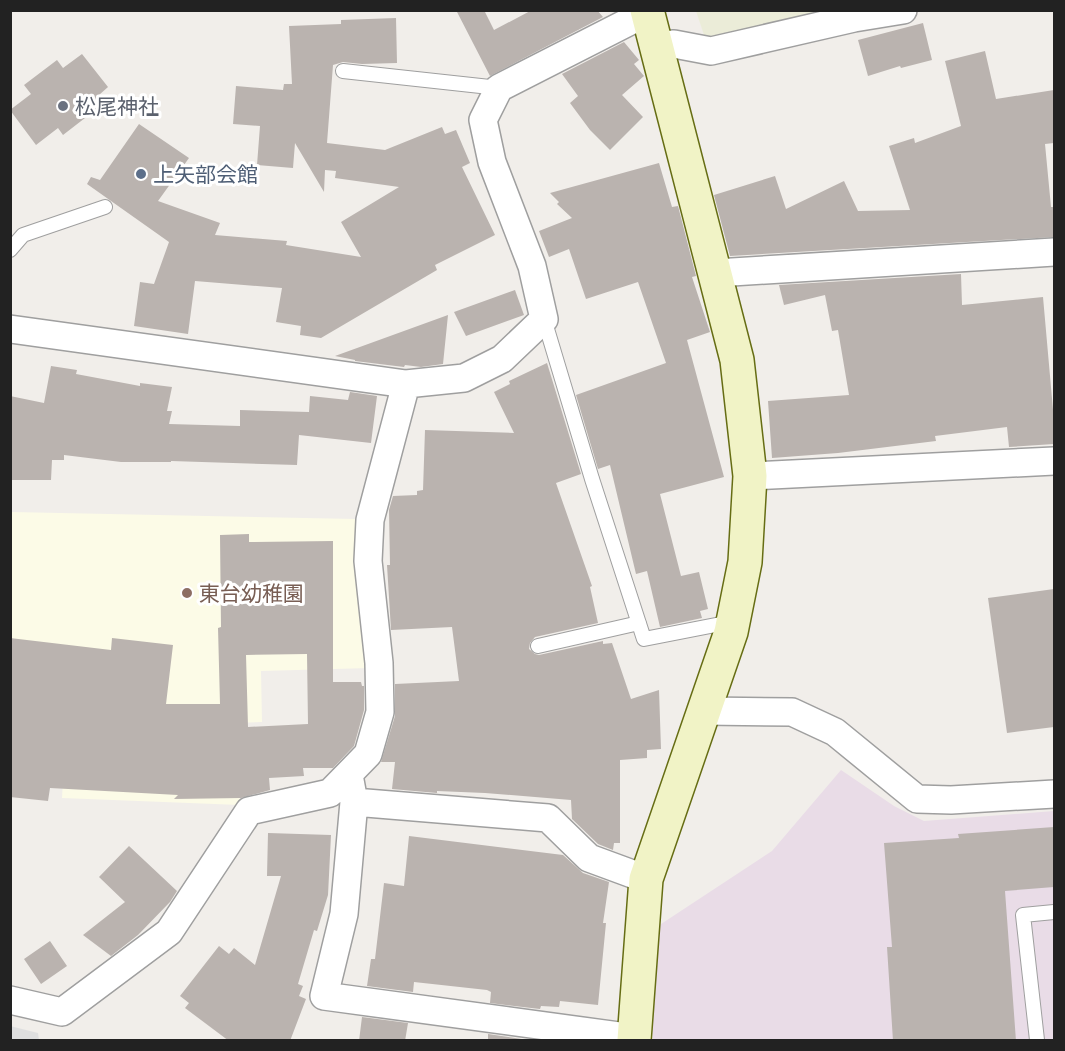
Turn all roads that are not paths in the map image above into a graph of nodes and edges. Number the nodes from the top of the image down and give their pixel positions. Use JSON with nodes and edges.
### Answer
{"nodes":[{"id":1,"x":903,"y":10,"type":"edge"},
{"id":2,"x":648,"y":11,"type":"edge"},
{"id":3,"x":656,"y":46,"type":"junction"},
{"id":4,"x":343,"y":71,"type":"dead end"},
{"id":5,"x":499,"y":88,"type":"junction"},
{"id":6,"x":105,"y":207,"type":"dead end"},
{"id":7,"x":10,"y":250,"type":"edge"},
{"id":8,"x":1054,"y":252,"type":"edge"},
{"id":9,"x":716,"y":273,"type":"junction"},
{"id":10,"x":544,"y":319,"type":"junction"},
{"id":11,"x":10,"y":329,"type":"edge"},
{"id":12,"x":406,"y":384,"type":"junction"},
{"id":13,"x":1054,"y":461,"type":"edge"},
{"id":14,"x":750,"y":476,"type":"junction"},
{"id":15,"x":733,"y":621,"type":"junction"},
{"id":16,"x":639,"y":623,"type":"junction"},
{"id":17,"x":538,"y":646,"type":"dead end"},
{"id":18,"x":704,"y":711,"type":"junction"},
{"id":19,"x":350,"y":775,"type":"junction"},
{"id":20,"x":1054,"y":794,"type":"edge"},
{"id":21,"x":354,"y":802,"type":"junction"},
{"id":22,"x":646,"y":879,"type":"junction"},
{"id":23,"x":1054,"y":912,"type":"edge"},
{"id":24,"x":10,"y":1000,"type":"edge"},
{"id":25,"x":634,"y":1039,"type":"edge"},
{"id":26,"x":1036,"y":1041,"type":"edge"}],
"edges":[{"from":1,"to":3,"type":"street"},
{"from":2,"to":3,"type":"street"},
{"from":2,"to":5,"type":"street"},
{"from":3,"to":9,"type":"street"},
{"from":4,"to":5,"type":"lane"},
{"from":5,"to":10,"type":"street"},
{"from":6,"to":7,"type":"lane"},
{"from":8,"to":9,"type":"street"},
{"from":9,"to":14,"type":"street"},
{"from":10,"to":12,"type":"street"},
{"from":10,"to":16,"type":"lane"},
{"from":11,"to":12,"type":"street"},
{"from":12,"to":19,"type":"street"},
{"from":13,"to":14,"type":"street"},
{"from":14,"to":15,"type":"street"},
{"from":15,"to":16,"type":"lane"},
{"from":15,"to":18,"type":"street"},
{"from":16,"to":17,"type":"lane"},
{"from":18,"to":20,"type":"street"},
{"from":18,"to":22,"type":"street"},
{"from":19,"to":21,"type":"street"},
{"from":19,"to":24,"type":"street"},
{"from":21,"to":22,"type":"street"},
{"from":21,"to":25,"type":"street"},
{"from":22,"to":25,"type":"street"},
{"from":23,"to":26,"type":"lane"}]}
